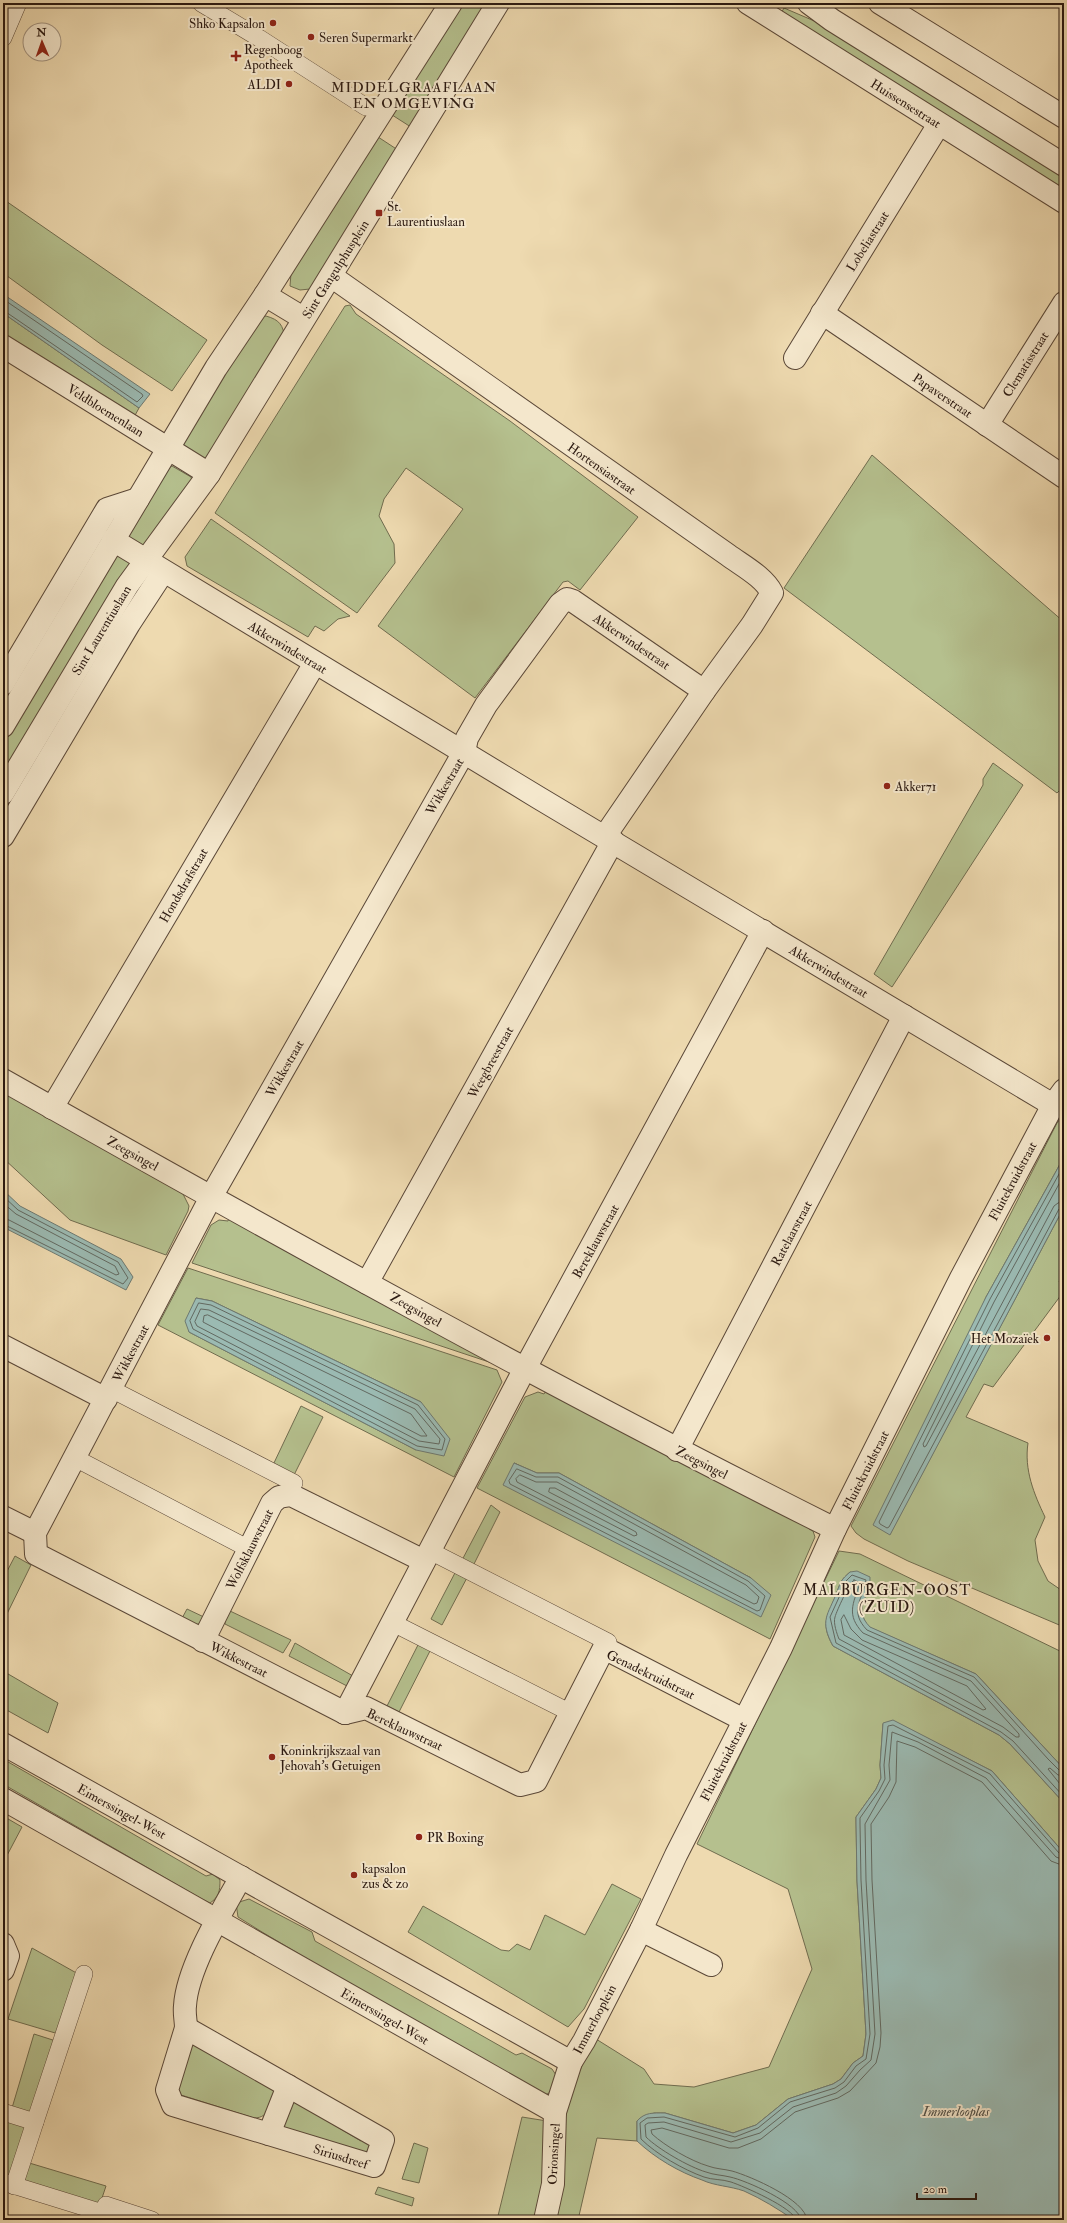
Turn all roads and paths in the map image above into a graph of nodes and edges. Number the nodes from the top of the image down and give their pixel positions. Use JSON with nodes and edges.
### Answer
{"nodes":[{"id":1,"x":18,"y":3,"type":"edge"},
{"id":2,"x":201,"y":3,"type":"edge"},
{"id":3,"x":451,"y":3,"type":"edge"},
{"id":4,"x":498,"y":3,"type":"edge"},
{"id":5,"x":748,"y":3,"type":"edge"},
{"id":6,"x":809,"y":3,"type":"edge"},
{"id":7,"x":880,"y":3,"type":"edge"},
{"id":8,"x":3,"y":38,"type":"edge"},
{"id":9,"x":366,"y":107,"type":"dead end"},
{"id":10,"x":1064,"y":117,"type":"edge"},
{"id":11,"x":939,"y":124,"type":"junction"},
{"id":12,"x":1064,"y":166,"type":"edge"},
{"id":13,"x":1064,"y":202,"type":"edge"},
{"id":14,"x":331,"y":276,"type":"junction"},
{"id":15,"x":266,"y":295,"type":"junction"},
{"id":16,"x":1064,"y":303,"type":"edge"},
{"id":17,"x":822,"y":314,"type":"junction"},
{"id":18,"x":304,"y":318,"type":"junction"},
{"id":19,"x":3,"y":346,"type":"edge"},
{"id":20,"x":795,"y":358,"type":"dead end"},
{"id":21,"x":987,"y":425,"type":"junction"},
{"id":22,"x":168,"y":450,"type":"junction"},
{"id":23,"x":209,"y":474,"type":"junction"},
{"id":24,"x":1064,"y":477,"type":"edge"},
{"id":25,"x":138,"y":499,"type":"junction"},
{"id":26,"x":113,"y":540,"type":"junction"},
{"id":27,"x":146,"y":559,"type":"junction"},
{"id":28,"x":163,"y":572,"type":"junction"},
{"id":29,"x":315,"y":663,"type":"junction"},
{"id":30,"x":3,"y":684,"type":"edge"},
{"id":31,"x":704,"y":691,"type":"junction"},
{"id":32,"x":3,"y":726,"type":"edge"},
{"id":33,"x":464,"y":752,"type":"junction"},
{"id":34,"x":3,"y":793,"type":"edge"},
{"id":35,"x":3,"y":836,"type":"edge"},
{"id":36,"x":609,"y":839,"type":"junction"},
{"id":37,"x":763,"y":931,"type":"junction"},
{"id":38,"x":904,"y":1016,"type":"junction"},
{"id":39,"x":3,"y":1080,"type":"edge"},
{"id":40,"x":1058,"y":1098,"type":"edge"},
{"id":41,"x":52,"y":1108,"type":"junction"},
{"id":42,"x":211,"y":1197,"type":"junction"},
{"id":43,"x":368,"y":1283,"type":"junction"},
{"id":44,"x":3,"y":1346,"type":"edge"},
{"id":45,"x":525,"y":1368,"type":"junction"},
{"id":46,"x":108,"y":1394,"type":"junction"},
{"id":47,"x":677,"y":1450,"type":"junction"},
{"id":48,"x":75,"y":1458,"type":"junction"},
{"id":49,"x":294,"y":1483,"type":"dead end"},
{"id":50,"x":3,"y":1517,"type":"edge"},
{"id":51,"x":835,"y":1529,"type":"junction"},
{"id":52,"x":35,"y":1533,"type":"junction"},
{"id":53,"x":249,"y":1549,"type":"junction"},
{"id":54,"x":427,"y":1556,"type":"junction"},
{"id":55,"x":393,"y":1623,"type":"junction"},
{"id":56,"x":203,"y":1640,"type":"junction"},
{"id":57,"x":608,"y":1642,"type":"dead end"},
{"id":58,"x":345,"y":1713,"type":"junction"},
{"id":59,"x":571,"y":1713,"type":"junction"},
{"id":60,"x":744,"y":1720,"type":"junction"},
{"id":61,"x":3,"y":1744,"type":"edge"},
{"id":62,"x":536,"y":1781,"type":"joint"},
{"id":63,"x":3,"y":1799,"type":"edge"},
{"id":64,"x":676,"y":1855,"type":"joint"},
{"id":65,"x":241,"y":1877,"type":"junction"},
{"id":66,"x":217,"y":1920,"type":"junction"},
{"id":67,"x":641,"y":1930,"type":"junction"},
{"id":68,"x":3,"y":1944,"type":"edge"},
{"id":69,"x":711,"y":1964,"type":"dead end"},
{"id":70,"x":3,"y":1970,"type":"edge"},
{"id":71,"x":84,"y":1974,"type":"dead end"},
{"id":72,"x":186,"y":2028,"type":"junction"},
{"id":73,"x":571,"y":2062,"type":"junction"},
{"id":74,"x":288,"y":2086,"type":"junction"},
{"id":75,"x":3,"y":2112,"type":"edge"},
{"id":76,"x":555,"y":2112,"type":"junction"},
{"id":77,"x":35,"y":2122,"type":"junction"},
{"id":78,"x":269,"y":2134,"type":"junction"},
{"id":79,"x":8,"y":2184,"type":"edge"},
{"id":80,"x":152,"y":2220,"type":"edge"},
{"id":81,"x":545,"y":2220,"type":"edge"}],
"edges":[{"from":1,"to":8,"type":"street"},
{"from":2,"to":9,"type":"street"},
{"from":3,"to":15,"type":"street"},
{"from":4,"to":14,"type":"street","name":"Sint Gangulphusplein"},
{"from":5,"to":11,"type":"street","name":"Huissensestraat"},
{"from":6,"to":12,"type":"street"},
{"from":7,"to":10,"type":"street"},
{"from":11,"to":13,"type":"street","name":"Huissensestraat"},
{"from":11,"to":17,"type":"street","name":"Lobeliastraat"},
{"from":14,"to":18,"type":"street","name":"Sint Gangulphusplein"},
{"from":14,"to":31,"type":"street","name":"Hortensiastraat"},
{"from":15,"to":18,"type":"street"},
{"from":15,"to":22,"type":"street"},
{"from":16,"to":21,"type":"street","name":"Clematisstraat"},
{"from":17,"to":20,"type":"street","name":"Lobeliastraat"},
{"from":17,"to":21,"type":"street","name":"Papaverstraat"},
{"from":18,"to":23,"type":"street","name":"Sint Gangulphusplein"},
{"from":19,"to":22,"type":"street","name":"Veldbloemenlaan"},
{"from":21,"to":24,"type":"street","name":"Papaverstraat"},
{"from":22,"to":23,"type":"street","name":"Veldbloemenlaan"},
{"from":22,"to":25,"type":"street"},
{"from":23,"to":27,"type":"street","name":"Sint Laurentiuslaan"},
{"from":25,"to":26,"type":"street"},
{"from":25,"to":30,"type":"street"},
{"from":26,"to":27,"type":"street","name":"Akkerwindestraat"},
{"from":26,"to":32,"type":"street"},
{"from":27,"to":28,"type":"street","name":"Akkerwindestraat"},
{"from":27,"to":34,"type":"street","name":"Sint Laurentiuslaan"},
{"from":28,"to":29,"type":"street","name":"Akkerwindestraat"},
{"from":28,"to":35,"type":"street","name":"Sint Laurentiuslaan"},
{"from":29,"to":33,"type":"street","name":"Akkerwindestraat"},
{"from":29,"to":41,"type":"street","name":"Hondsdrafstraat"},
{"from":31,"to":33,"type":"street","name":"Akkerwindestraat"},
{"from":31,"to":36,"type":"street"},
{"from":33,"to":36,"type":"street","name":"Akkerwindestraat"},
{"from":33,"to":42,"type":"street","name":"Wikkestraat"},
{"from":36,"to":37,"type":"street","name":"Akkerwindestraat"},
{"from":36,"to":43,"type":"street","name":"Weegbreestraat"},
{"from":37,"to":38,"type":"street","name":"Akkerwindestraat"},
{"from":37,"to":45,"type":"street","name":"Bereklauwstraat"},
{"from":38,"to":40,"type":"street","name":"Akkerwindestraat"},
{"from":38,"to":47,"type":"street","name":"Ratelaarstraat"},
{"from":39,"to":41,"type":"street","name":"Zeegsingel"},
{"from":40,"to":51,"type":"street","name":"Fluitekruidstraat"},
{"from":41,"to":42,"type":"street","name":"Zeegsingel"},
{"from":42,"to":43,"type":"street","name":"Zeegsingel"},
{"from":42,"to":46,"type":"street","name":"Wikkestraat"},
{"from":43,"to":45,"type":"street","name":"Zeegsingel"},
{"from":44,"to":46,"type":"street"},
{"from":45,"to":47,"type":"street","name":"Zeegsingel"},
{"from":45,"to":54,"type":"street","name":"Bereklauwstraat"},
{"from":46,"to":48,"type":"street","name":"Wikkestraat"},
{"from":46,"to":49,"type":"street","name":"Wikkestraat"},
{"from":47,"to":51,"type":"street","name":"Zeegsingel"},
{"from":48,"to":52,"type":"street","name":"Wikkestraat"},
{"from":48,"to":53,"type":"street"},
{"from":50,"to":52,"type":"street"},
{"from":51,"to":60,"type":"street","name":"Fluitekruidstraat"},
{"from":52,"to":56,"type":"street","name":"Wikkestraat"},
{"from":53,"to":54,"type":"street","name":"Wolfsklauwstraat"},
{"from":53,"to":56,"type":"street","name":"Wolfsklauwstraat"},
{"from":54,"to":55,"type":"street","name":"Bereklauwstraat"},
{"from":54,"to":57,"type":"street"},
{"from":55,"to":58,"type":"street","name":"Bereklauwstraat"},
{"from":55,"to":59,"type":"street"},
{"from":56,"to":58,"type":"street","name":"Wikkestraat"},
{"from":58,"to":62,"type":"street","name":"Bereklauwstraat"},
{"from":59,"to":60,"type":"street","name":"Genadekruidstraat"},
{"from":59,"to":62,"type":"street","name":"Genadekruidstraat"},
{"from":60,"to":64,"type":"street","name":"Fluitekruidstraat"},
{"from":61,"to":65,"type":"street","name":"Eimerssingel-West"},
{"from":63,"to":66,"type":"street","name":"Eimerssingel-West"},
{"from":64,"to":67,"type":"street","name":"Immerlooplein"},
{"from":65,"to":66,"type":"street"},
{"from":65,"to":73,"type":"street","name":"Eimerssingel-West"},
{"from":66,"to":72,"type":"street","name":"Siriusdreef"},
{"from":66,"to":76,"type":"street","name":"Eimerssingel-West"},
{"from":67,"to":69,"type":"street"},
{"from":67,"to":73,"type":"street","name":"Immerlooplein"},
{"from":68,"to":70,"type":"street"},
{"from":71,"to":77,"type":"street"},
{"from":72,"to":74,"type":"street","name":"Siriusdreef"},
{"from":72,"to":78,"type":"street","name":"Siriusdreef"},
{"from":73,"to":76,"type":"street","name":"Immerlooplein"},
{"from":74,"to":78,"type":"street"},
{"from":74,"to":78,"type":"street","name":"Siriusdreef"},
{"from":75,"to":77,"type":"street"},
{"from":76,"to":81,"type":"street","name":"Orionsingel"},
{"from":77,"to":79,"type":"street"},
{"from":79,"to":80,"type":"street"}]}
